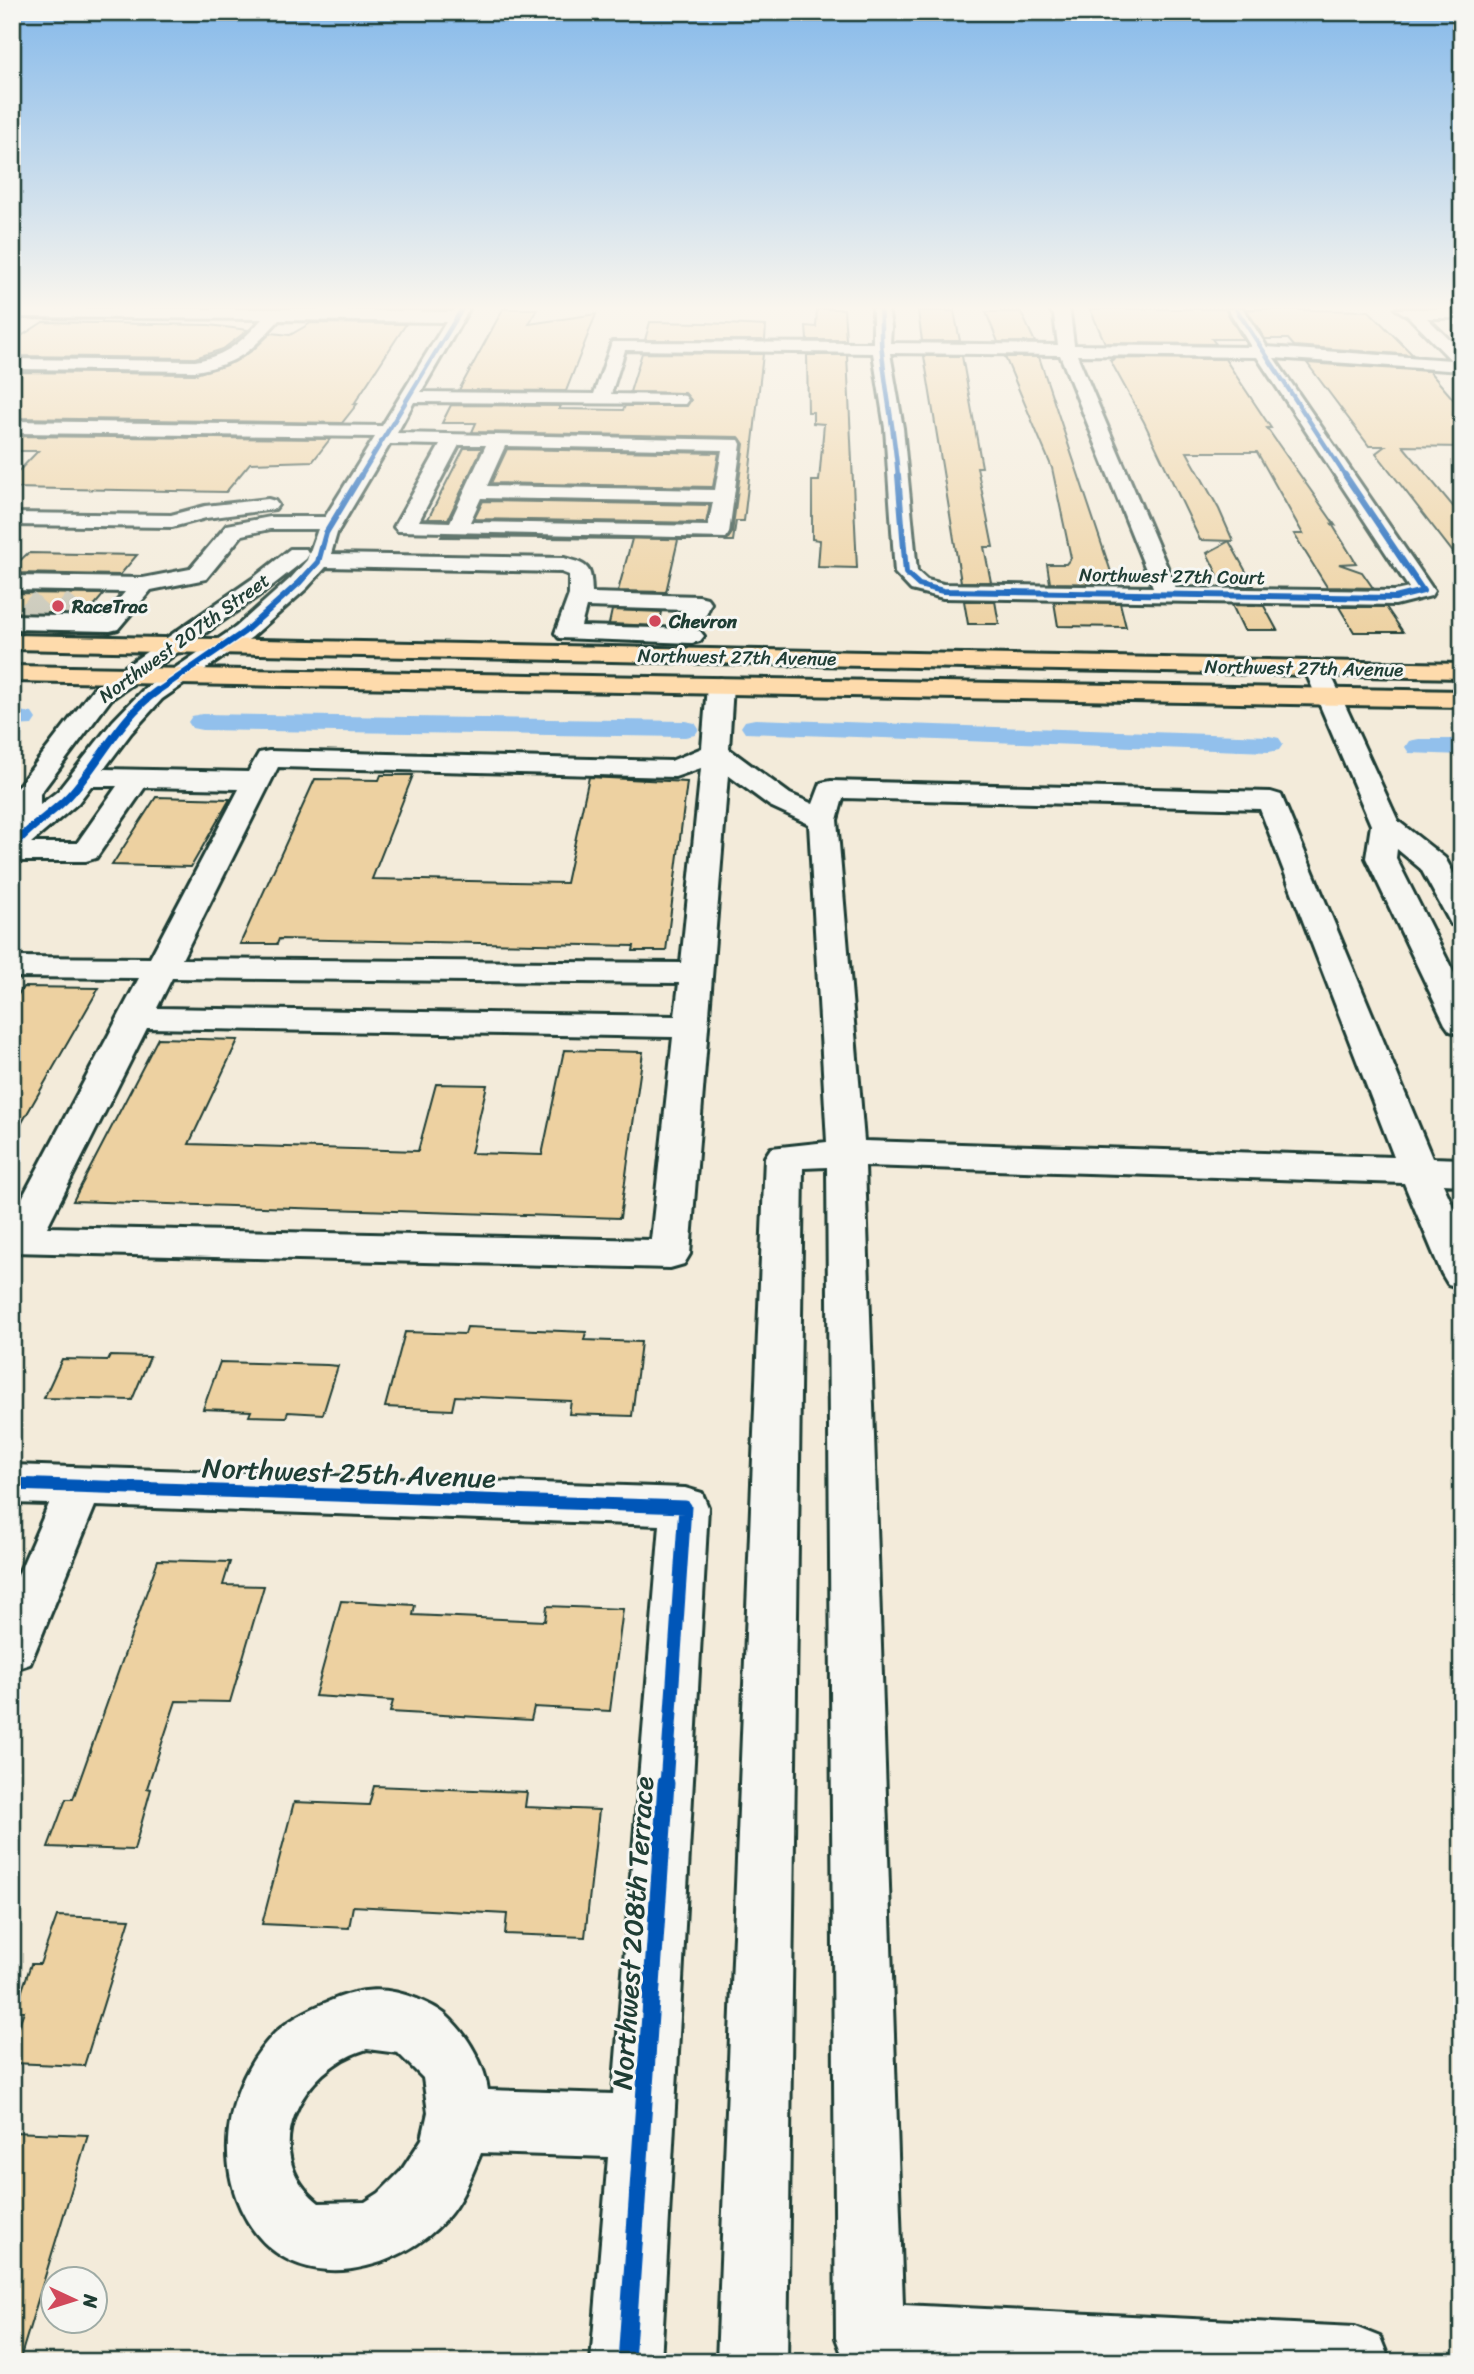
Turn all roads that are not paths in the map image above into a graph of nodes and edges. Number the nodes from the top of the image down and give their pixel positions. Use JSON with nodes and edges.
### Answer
{"nodes":[{"id":1,"x":395,"y":420,"type":"edge"},
{"id":2,"x":893,"y":420,"type":"edge"},
{"id":3,"x":1095,"y":420,"type":"edge"},
{"id":4,"x":1308,"y":420,"type":"edge"},
{"id":5,"x":12,"y":427,"type":"edge"},
{"id":6,"x":386,"y":435,"type":"junction"},
{"id":7,"x":452,"y":440,"type":"junction"},
{"id":8,"x":491,"y":456,"type":"junction"},
{"id":9,"x":511,"y":472,"type":"dead end"},
{"id":10,"x":723,"y":476,"type":"junction"},
{"id":11,"x":474,"y":492,"type":"junction"},
{"id":12,"x":12,"y":502,"type":"edge"},
{"id":13,"x":344,"y":504,"type":"junction"},
{"id":14,"x":205,"y":512,"type":"junction"},
{"id":15,"x":12,"y":519,"type":"edge"},
{"id":16,"x":329,"y":528,"type":"junction"},
{"id":17,"x":457,"y":528,"type":"junction"},
{"id":18,"x":318,"y":560,"type":"junction"},
{"id":19,"x":143,"y":584,"type":"junction"},
{"id":20,"x":16,"y":587,"type":"edge"},
{"id":21,"x":1167,"y":594,"type":"junction"},
{"id":22,"x":581,"y":600,"type":"junction"},
{"id":23,"x":18,"y":626,"type":"edge"},
{"id":24,"x":693,"y":634,"type":"junction"},
{"id":25,"x":585,"y":644,"type":"junction"},
{"id":26,"x":172,"y":645,"type":"junction"},
{"id":27,"x":224,"y":646,"type":"junction"},
{"id":28,"x":724,"y":657,"type":"junction"},
{"id":29,"x":1315,"y":668,"type":"junction"},
{"id":30,"x":1462,"y":671,"type":"edge"},
{"id":31,"x":12,"y":673,"type":"edge"},
{"id":32,"x":129,"y":675,"type":"junction"},
{"id":33,"x":179,"y":676,"type":"junction"},
{"id":34,"x":720,"y":686,"type":"junction"},
{"id":35,"x":1329,"y":696,"type":"junction"},
{"id":36,"x":1462,"y":699,"type":"edge"},
{"id":37,"x":715,"y":752,"type":"junction"},
{"id":38,"x":83,"y":777,"type":"junction"},
{"id":39,"x":136,"y":779,"type":"junction"},
{"id":40,"x":256,"y":781,"type":"junction"},
{"id":41,"x":824,"y":820,"type":"junction"},
{"id":42,"x":1385,"y":825,"type":"junction"},
{"id":43,"x":15,"y":840,"type":"edge"},
{"id":44,"x":1462,"y":918,"type":"edge"},
{"id":45,"x":12,"y":967,"type":"edge"},
{"id":46,"x":160,"y":967,"type":"junction"},
{"id":47,"x":364,"y":969,"type":"junction"},
{"id":48,"x":696,"y":973,"type":"junction"},
{"id":49,"x":134,"y":1018,"type":"junction"},
{"id":50,"x":346,"y":1021,"type":"junction"},
{"id":51,"x":1462,"y":1024,"type":"edge"},
{"id":52,"x":691,"y":1027,"type":"junction"},
{"id":53,"x":846,"y":1153,"type":"junction"},
{"id":54,"x":1419,"y":1170,"type":"junction"},
{"id":55,"x":1462,"y":1172,"type":"edge"},
{"id":56,"x":1462,"y":1274,"type":"edge"},
{"id":57,"x":12,"y":1484,"type":"edge"},
{"id":58,"x":80,"y":1486,"type":"junction"},
{"id":59,"x":685,"y":1507,"type":"joint"},
{"id":60,"x":12,"y":1647,"type":"edge"},
{"id":61,"x":458,"y":2121,"type":"dead end"},
{"id":62,"x":643,"y":2127,"type":"junction"},
{"id":63,"x":1178,"y":2357,"type":"edge"},
{"id":64,"x":626,"y":2362,"type":"edge"},
{"id":65,"x":752,"y":2362,"type":"edge"},
{"id":66,"x":1355,"y":2362,"type":"edge"}],
"edges":[{"from":1,"to":6,"type":"street","name":"Northwest 207th Street"},
{"from":2,"to":21,"type":"street","name":"Northwest 27th Court"},
{"from":3,"to":21,"type":"street"},
{"from":4,"to":21,"type":"street","name":"Northwest 27th Court"},
{"from":5,"to":6,"type":"street"},
{"from":6,"to":7,"type":"street"},
{"from":6,"to":13,"type":"street","name":"Northwest 207th Street"},
{"from":7,"to":8,"type":"street"},
{"from":7,"to":17,"type":"street"},
{"from":8,"to":9,"type":"street"},
{"from":8,"to":10,"type":"street"},
{"from":8,"to":11,"type":"street"},
{"from":10,"to":11,"type":"street"},
{"from":10,"to":17,"type":"street"},
{"from":11,"to":17,"type":"street"},
{"from":12,"to":14,"type":"street"},
{"from":13,"to":14,"type":"street"},
{"from":13,"to":16,"type":"street","name":"Northwest 207th Street"},
{"from":14,"to":15,"type":"street"},
{"from":16,"to":18,"type":"street","name":"Northwest 207th Street"},
{"from":16,"to":19,"type":"street"},
{"from":16,"to":26,"type":"street","name":"Northwest 207th Street"},
{"from":18,"to":22,"type":"street"},
{"from":18,"to":27,"type":"street","name":"Northwest 207th Street"},
{"from":19,"to":20,"type":"street"},
{"from":19,"to":23,"type":"street"},
{"from":22,"to":24,"type":"street"},
{"from":22,"to":25,"type":"street"},
{"from":23,"to":26,"type":"main road","name":"Northwest 27th Avenue"},
{"from":24,"to":25,"type":"main road","name":"Northwest 27th Avenue"},
{"from":24,"to":28,"type":"main road","name":"Northwest 27th Avenue"},
{"from":25,"to":27,"type":"main road","name":"Northwest 27th Avenue"},
{"from":26,"to":27,"type":"main road","name":"Northwest 27th Avenue"},
{"from":26,"to":32,"type":"street","name":"Northwest 207th Street"},
{"from":27,"to":33,"type":"street","name":"Northwest 207th Street"},
{"from":28,"to":29,"type":"main road","name":"Northwest 27th Avenue"},
{"from":28,"to":34,"type":"main road"},
{"from":29,"to":30,"type":"main road","name":"Northwest 27th Avenue"},
{"from":29,"to":35,"type":"street"},
{"from":31,"to":32,"type":"main road","name":"Northwest 27th Avenue"},
{"from":32,"to":33,"type":"main road","name":"Northwest 27th Avenue"},
{"from":32,"to":43,"type":"street","name":"Northwest 207th Street"},
{"from":33,"to":34,"type":"main road","name":"Northwest 27th Avenue"},
{"from":33,"to":38,"type":"street","name":"Northwest 207th Street"},
{"from":34,"to":35,"type":"main road","name":"Northwest 27th Avenue"},
{"from":34,"to":37,"type":"street"},
{"from":35,"to":36,"type":"main road","name":"Northwest 27th Avenue"},
{"from":35,"to":42,"type":"street"},
{"from":37,"to":40,"type":"street"},
{"from":37,"to":41,"type":"street"},
{"from":37,"to":48,"type":"street"},
{"from":38,"to":39,"type":"street"},
{"from":38,"to":43,"type":"street","name":"Northwest 207th Street"},
{"from":39,"to":40,"type":"street"},
{"from":39,"to":43,"type":"street"},
{"from":40,"to":46,"type":"street"},
{"from":41,"to":53,"type":"street"},
{"from":41,"to":54,"type":"street"},
{"from":42,"to":44,"type":"street"},
{"from":42,"to":51,"type":"street"},
{"from":45,"to":46,"type":"street"},
{"from":46,"to":47,"type":"street"},
{"from":46,"to":49,"type":"street"},
{"from":47,"to":48,"type":"street"},
{"from":47,"to":50,"type":"street"},
{"from":48,"to":52,"type":"street"},
{"from":49,"to":50,"type":"street"},
{"from":49,"to":52,"type":"street"},
{"from":50,"to":52,"type":"street"},
{"from":53,"to":54,"type":"street"},
{"from":53,"to":63,"type":"street"},
{"from":53,"to":65,"type":"street"},
{"from":54,"to":55,"type":"street"},
{"from":54,"to":56,"type":"street"},
{"from":57,"to":58,"type":"street","name":"Northwest 25th Avenue"},
{"from":58,"to":59,"type":"street","name":"Northwest 25th Avenue"},
{"from":58,"to":60,"type":"street"},
{"from":59,"to":62,"type":"street","name":"Northwest 208th Terrace"},
{"from":61,"to":62,"type":"street"},
{"from":62,"to":64,"type":"street","name":"Northwest 208th Terrace"},
{"from":63,"to":66,"type":"street"}]}
